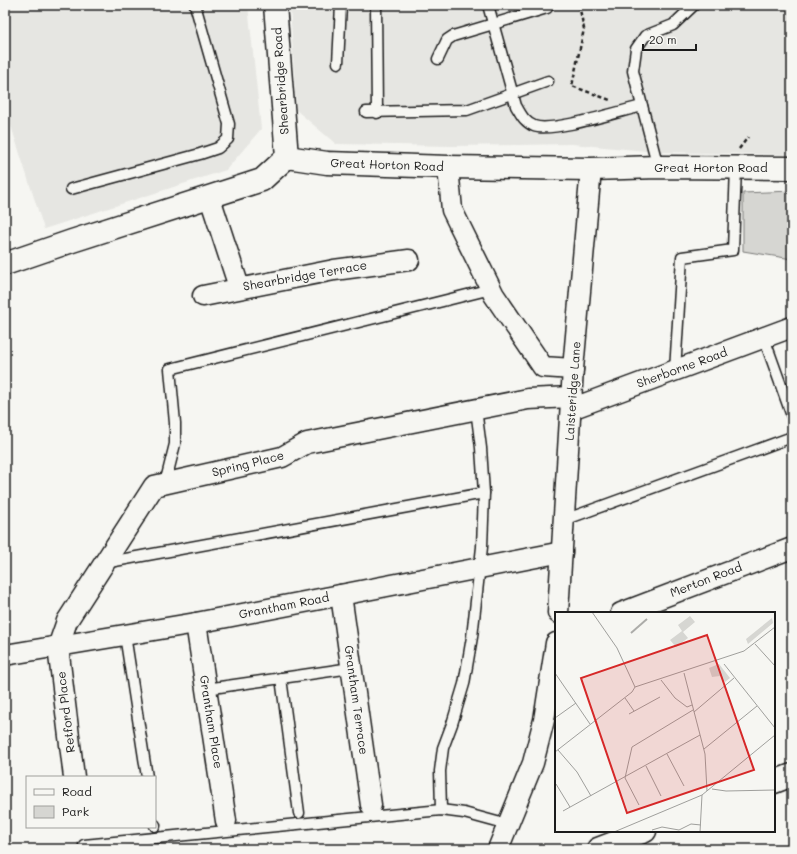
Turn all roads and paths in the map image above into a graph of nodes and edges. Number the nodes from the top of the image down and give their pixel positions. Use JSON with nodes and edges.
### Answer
{"nodes":[{"id":1,"x":195,"y":5,"type":"edge"},
{"id":2,"x":275,"y":5,"type":"edge"},
{"id":3,"x":341,"y":5,"type":"edge"},
{"id":4,"x":376,"y":5,"type":"edge"},
{"id":5,"x":488,"y":5,"type":"edge"},
{"id":6,"x":579,"y":5,"type":"edge"},
{"id":7,"x":694,"y":5,"type":"edge"},
{"id":8,"x":547,"y":8,"type":"dead end"},
{"id":9,"x":493,"y":25,"type":"junction"},
{"id":10,"x":438,"y":59,"type":"dead end"},
{"id":11,"x":338,"y":63,"type":"dead end"},
{"id":12,"x":548,"y":81,"type":"dead end"},
{"id":13,"x":512,"y":93,"type":"junction"},
{"id":14,"x":616,"y":102,"type":"dead end"},
{"id":15,"x":642,"y":106,"type":"junction"},
{"id":16,"x":366,"y":112,"type":"dead end"},
{"id":17,"x":377,"y":113,"type":"junction"},
{"id":18,"x":287,"y":157,"type":"junction"},
{"id":19,"x":448,"y":167,"type":"junction"},
{"id":20,"x":658,"y":167,"type":"junction"},
{"id":21,"x":736,"y":167,"type":"junction"},
{"id":22,"x":792,"y":168,"type":"edge"},
{"id":23,"x":591,"y":169,"type":"junction"},
{"id":24,"x":71,"y":190,"type":"dead end"},
{"id":25,"x":210,"y":198,"type":"junction"},
{"id":26,"x":409,"y":260,"type":"dead end"},
{"id":27,"x":5,"y":264,"type":"edge"},
{"id":28,"x":239,"y":287,"type":"junction"},
{"id":29,"x":491,"y":289,"type":"junction"},
{"id":30,"x":202,"y":296,"type":"dead end"},
{"id":31,"x":792,"y":327,"type":"edge"},
{"id":32,"x":764,"y":338,"type":"junction"},
{"id":33,"x":573,"y":369,"type":"junction"},
{"id":34,"x":675,"y":371,"type":"junction"},
{"id":35,"x":572,"y":403,"type":"junction"},
{"id":36,"x":476,"y":409,"type":"junction"},
{"id":37,"x":792,"y":416,"type":"edge"},
{"id":38,"x":792,"y":437,"type":"edge"},
{"id":39,"x":165,"y":484,"type":"junction"},
{"id":40,"x":484,"y":493,"type":"junction"},
{"id":41,"x":564,"y":520,"type":"junction"},
{"id":42,"x":792,"y":548,"type":"edge"},
{"id":43,"x":562,"y":552,"type":"junction"},
{"id":44,"x":104,"y":563,"type":"junction"},
{"id":45,"x":480,"y":568,"type":"junction"},
{"id":46,"x":341,"y":595,"type":"junction"},
{"id":47,"x":558,"y":612,"type":"edge"},
{"id":48,"x":624,"y":612,"type":"edge"},
{"id":49,"x":196,"y":623,"type":"junction"},
{"id":50,"x":125,"y":635,"type":"junction"},
{"id":51,"x":58,"y":647,"type":"junction"},
{"id":52,"x":555,"y":649,"type":"edge"},
{"id":53,"x":5,"y":655,"type":"edge"},
{"id":54,"x":351,"y":668,"type":"junction"},
{"id":55,"x":281,"y":678,"type":"junction"},
{"id":56,"x":206,"y":689,"type":"junction"},
{"id":57,"x":792,"y":775,"type":"edge"},
{"id":58,"x":74,"y":776,"type":"edge"},
{"id":59,"x":147,"y":776,"type":"edge"},
{"id":60,"x":775,"y":782,"type":"edge"},
{"id":61,"x":371,"y":805,"type":"dead end"},
{"id":62,"x":441,"y":810,"type":"junction"},
{"id":63,"x":299,"y":813,"type":"dead end"},
{"id":64,"x":226,"y":820,"type":"dead end"},
{"id":65,"x":508,"y":825,"type":"junction"},
{"id":66,"x":642,"y":832,"type":"edge"},
{"id":67,"x":84,"y":845,"type":"dead end"},
{"id":68,"x":498,"y":849,"type":"edge"},
{"id":69,"x":598,"y":849,"type":"edge"}],
"edges":[{"from":1,"to":24,"type":"lane"},
{"from":2,"to":18,"type":"street","name":"Shearbridge Road"},
{"from":3,"to":11,"type":"lane"},
{"from":4,"to":17,"type":"lane"},
{"from":5,"to":9,"type":"lane"},
{"from":6,"to":14,"type":"path"},
{"from":7,"to":15,"type":"lane"},
{"from":8,"to":9,"type":"lane"},
{"from":9,"to":10,"type":"lane"},
{"from":9,"to":13,"type":"lane"},
{"from":12,"to":13,"type":"lane"},
{"from":13,"to":15,"type":"lane"},
{"from":13,"to":17,"type":"lane"},
{"from":15,"to":20,"type":"lane"},
{"from":16,"to":17,"type":"lane"},
{"from":18,"to":19,"type":"street","name":"Great Horton Road"},
{"from":18,"to":25,"type":"street"},
{"from":19,"to":23,"type":"street","name":"Great Horton Road"},
{"from":19,"to":29,"type":"street"},
{"from":20,"to":21,"type":"street","name":"Great Horton Road"},
{"from":20,"to":23,"type":"street","name":"Great Horton Road"},
{"from":21,"to":22,"type":"street","name":"Great Horton Road"},
{"from":21,"to":34,"type":"lane"},
{"from":23,"to":33,"type":"street","name":"Laisteridge Lane"},
{"from":25,"to":27,"type":"street"},
{"from":25,"to":28,"type":"street"},
{"from":26,"to":28,"type":"street","name":"Shearbridge Terrace"},
{"from":28,"to":30,"type":"street","name":"Shearbridge Terrace"},
{"from":29,"to":33,"type":"street"},
{"from":29,"to":39,"type":"lane"},
{"from":31,"to":32,"type":"street","name":"Sherborne Road"},
{"from":32,"to":34,"type":"street","name":"Sherborne Road"},
{"from":32,"to":37,"type":"lane"},
{"from":33,"to":35,"type":"street","name":"Laisteridge Lane"},
{"from":34,"to":35,"type":"street","name":"Sherborne Road"},
{"from":35,"to":36,"type":"street","name":"Spring Place"},
{"from":35,"to":41,"type":"street","name":"Laisteridge Lane"},
{"from":36,"to":39,"type":"street","name":"Spring Place"},
{"from":36,"to":40,"type":"lane"},
{"from":38,"to":41,"type":"lane"},
{"from":39,"to":44,"type":"street","name":"Spring Place"},
{"from":40,"to":44,"type":"lane"},
{"from":40,"to":45,"type":"lane"},
{"from":41,"to":43,"type":"street","name":"Laisteridge Lane"},
{"from":42,"to":48,"type":"street","name":"Merton Road"},
{"from":43,"to":45,"type":"street","name":"Grantham Road"},
{"from":43,"to":47,"type":"street","name":"Laisteridge Lane"},
{"from":44,"to":51,"type":"street","name":"Spring Place"},
{"from":45,"to":46,"type":"street","name":"Grantham Road"},
{"from":45,"to":62,"type":"lane"},
{"from":46,"to":49,"type":"street","name":"Grantham Road"},
{"from":46,"to":54,"type":"street","name":"Grantham Terrace"},
{"from":49,"to":50,"type":"street","name":"Grantham Road"},
{"from":49,"to":56,"type":"street","name":"Grantham Place"},
{"from":50,"to":51,"type":"street","name":"Grantham Road"},
{"from":50,"to":59,"type":"lane"},
{"from":51,"to":53,"type":"street","name":"Grantham Road"},
{"from":51,"to":58,"type":"street","name":"Retford Place"},
{"from":52,"to":65,"type":"street"},
{"from":54,"to":55,"type":"lane"},
{"from":54,"to":61,"type":"street","name":"Grantham Terrace"},
{"from":55,"to":56,"type":"lane"},
{"from":55,"to":63,"type":"lane"},
{"from":56,"to":64,"type":"street","name":"Grantham Place"},
{"from":57,"to":60,"type":"street"},
{"from":62,"to":65,"type":"lane"},
{"from":62,"to":67,"type":"lane"},
{"from":65,"to":68,"type":"street"},
{"from":66,"to":69,"type":"street"}]}
